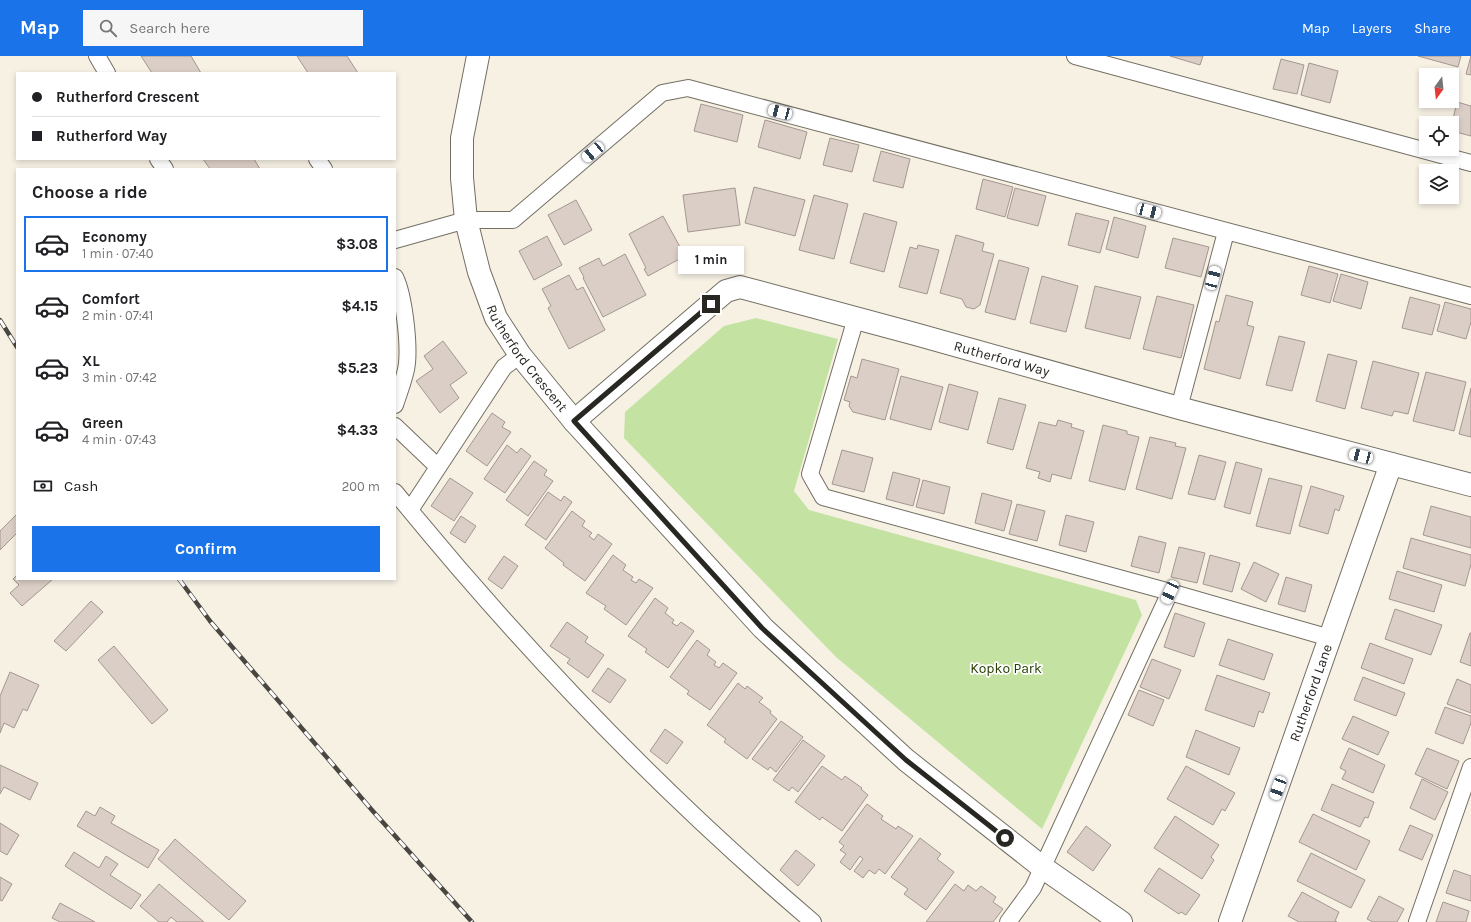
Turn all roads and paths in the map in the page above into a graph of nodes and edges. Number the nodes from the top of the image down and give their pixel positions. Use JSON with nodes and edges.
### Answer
{"nodes":[{"id":1,"x":97,"y":56,"type":"edge"},
{"id":2,"x":478,"y":56,"type":"edge"},
{"id":3,"x":1075,"y":56,"type":"edge"},
{"id":4,"x":106,"y":72,"type":"edge"},
{"id":5,"x":1471,"y":163,"type":"edge"},
{"id":6,"x":466,"y":220,"type":"junction"},
{"id":7,"x":1226,"y":232,"type":"junction"},
{"id":8,"x":396,"y":240,"type":"edge"},
{"id":9,"x":396,"y":279,"type":"edge"},
{"id":10,"x":1471,"y":296,"type":"edge"},
{"id":11,"x":856,"y":318,"type":"junction"},
{"id":12,"x":520,"y":355,"type":"junction"},
{"id":13,"x":396,"y":402,"type":"edge"},
{"id":14,"x":1179,"y":408,"type":"junction"},
{"id":15,"x":574,"y":421,"type":"junction"},
{"id":16,"x":396,"y":427,"type":"edge"},
{"id":17,"x":1391,"y":464,"type":"junction"},
{"id":18,"x":438,"y":467,"type":"junction"},
{"id":19,"x":1471,"y":485,"type":"edge"},
{"id":20,"x":396,"y":493,"type":"edge"},
{"id":21,"x":410,"y":510,"type":"junction"},
{"id":22,"x":1170,"y":592,"type":"junction"},
{"id":23,"x":1330,"y":638,"type":"junction"},
{"id":24,"x":1471,"y":767,"type":"edge"},
{"id":25,"x":1042,"y":867,"type":"junction"},
{"id":26,"x":813,"y":922,"type":"edge"},
{"id":27,"x":1008,"y":922,"type":"edge"},
{"id":28,"x":1121,"y":922,"type":"edge"},
{"id":29,"x":1230,"y":922,"type":"edge"},
{"id":30,"x":1417,"y":922,"type":"edge"}],
"edges":[{"from":1,"to":4,"type":"lane"},
{"from":2,"to":6,"type":"street","name":"Rutherford Crescent"},
{"from":3,"to":5,"type":"lane"},
{"from":6,"to":7,"type":"lane"},
{"from":6,"to":8,"type":"lane"},
{"from":6,"to":12,"type":"street","name":"Rutherford Crescent"},
{"from":7,"to":10,"type":"lane"},
{"from":7,"to":14,"type":"lane"},
{"from":9,"to":13,"type":"lane"},
{"from":11,"to":14,"type":"street","name":"Rutherford Way"},
{"from":11,"to":15,"type":"street","name":"Rutherford Way"},
{"from":11,"to":22,"type":"lane"},
{"from":12,"to":15,"type":"street","name":"Rutherford Crescent"},
{"from":12,"to":18,"type":"lane"},
{"from":14,"to":17,"type":"street","name":"Rutherford Way"},
{"from":15,"to":25,"type":"street","name":"Rutherford Crescent"},
{"from":16,"to":18,"type":"lane"},
{"from":17,"to":19,"type":"street","name":"Rutherford Way"},
{"from":17,"to":23,"type":"street","name":"Rutherford Lane"},
{"from":18,"to":21,"type":"lane"},
{"from":20,"to":21,"type":"lane"},
{"from":21,"to":26,"type":"lane"},
{"from":22,"to":23,"type":"lane"},
{"from":22,"to":25,"type":"lane"},
{"from":23,"to":29,"type":"street","name":"Rutherford Lane"},
{"from":24,"to":30,"type":"lane"},
{"from":25,"to":27,"type":"lane"},
{"from":25,"to":28,"type":"street","name":"Rutherford Crescent"}]}
